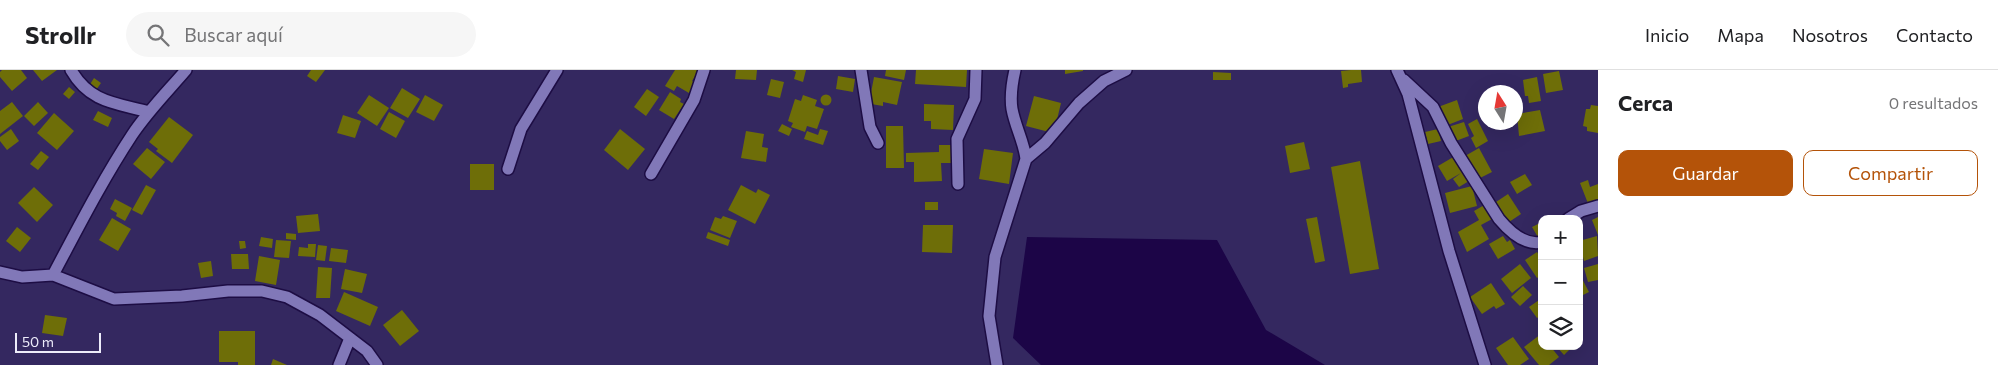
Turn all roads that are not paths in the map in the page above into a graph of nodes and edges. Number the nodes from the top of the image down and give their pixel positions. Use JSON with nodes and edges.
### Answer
{"nodes":[{"id":1,"x":70,"y":70,"type":"edge"},
{"id":2,"x":186,"y":70,"type":"edge"},
{"id":3,"x":557,"y":70,"type":"edge"},
{"id":4,"x":704,"y":70,"type":"edge"},
{"id":5,"x":861,"y":70,"type":"edge"},
{"id":6,"x":976,"y":70,"type":"edge"},
{"id":7,"x":1015,"y":70,"type":"edge"},
{"id":8,"x":1126,"y":70,"type":"edge"},
{"id":9,"x":1398,"y":73,"type":"edge"},
{"id":10,"x":149,"y":112,"type":"junction"},
{"id":11,"x":878,"y":143,"type":"dead end"},
{"id":12,"x":1026,"y":159,"type":"junction"},
{"id":13,"x":508,"y":169,"type":"dead end"},
{"id":14,"x":651,"y":174,"type":"dead end"},
{"id":15,"x":958,"y":184,"type":"dead end"},
{"id":16,"x":1598,"y":206,"type":"edge"},
{"id":17,"x":1574,"y":215,"type":"edge"},
{"id":18,"x":1538,"y":242,"type":"edge"},
{"id":19,"x":0,"y":272,"type":"edge"},
{"id":20,"x":54,"y":275,"type":"junction"},
{"id":21,"x":350,"y":338,"type":"junction"},
{"id":22,"x":339,"y":365,"type":"edge"},
{"id":23,"x":377,"y":365,"type":"edge"},
{"id":24,"x":997,"y":365,"type":"edge"},
{"id":25,"x":1486,"y":365,"type":"edge"}],
"edges":[{"from":1,"to":10,"type":"street"},
{"from":2,"to":10,"type":"street"},
{"from":3,"to":13,"type":"street"},
{"from":4,"to":14,"type":"street"},
{"from":5,"to":11,"type":"street"},
{"from":6,"to":15,"type":"street"},
{"from":7,"to":12,"type":"street"},
{"from":8,"to":12,"type":"street"},
{"from":9,"to":18,"type":"street"},
{"from":9,"to":25,"type":"street"},
{"from":10,"to":20,"type":"street"},
{"from":12,"to":24,"type":"street"},
{"from":16,"to":17,"type":"street"},
{"from":19,"to":20,"type":"street"},
{"from":20,"to":21,"type":"street"},
{"from":21,"to":22,"type":"street"},
{"from":21,"to":23,"type":"street"}]}
